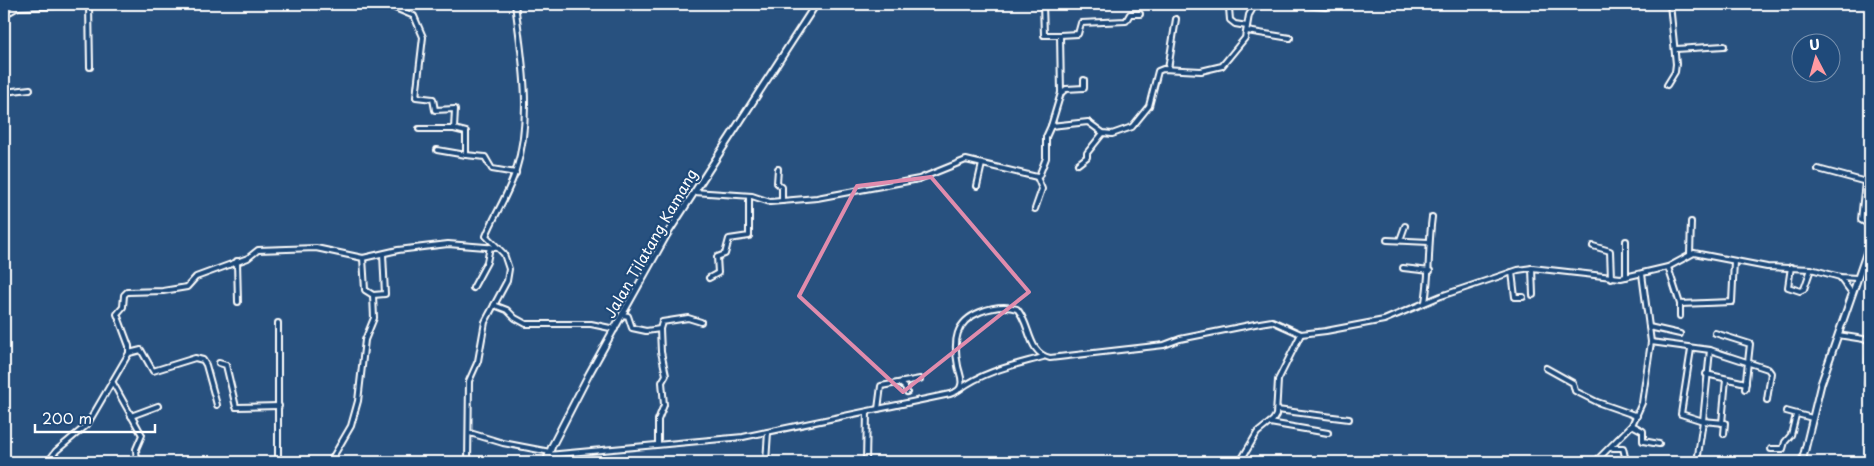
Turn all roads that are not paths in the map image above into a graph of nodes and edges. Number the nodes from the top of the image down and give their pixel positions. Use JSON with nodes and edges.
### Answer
{"nodes":[{"id":1,"x":138,"y":4,"type":"edge"},
{"id":2,"x":515,"y":4,"type":"edge"},
{"id":3,"x":816,"y":4,"type":"edge"},
{"id":4,"x":1043,"y":4,"type":"edge"},
{"id":5,"x":1222,"y":4,"type":"edge"},
{"id":6,"x":1266,"y":4,"type":"edge"},
{"id":7,"x":1291,"y":4,"type":"edge"},
{"id":8,"x":1327,"y":4,"type":"edge"},
{"id":9,"x":1670,"y":4,"type":"edge"},
{"id":10,"x":38,"y":5,"type":"edge"},
{"id":11,"x":89,"y":5,"type":"junction"},
{"id":12,"x":395,"y":8,"type":"dead end"},
{"id":13,"x":5,"y":13,"type":"edge"},
{"id":14,"x":1140,"y":14,"type":"dead end"},
{"id":15,"x":1176,"y":19,"type":"dead end"},
{"id":16,"x":1247,"y":28,"type":"junction"},
{"id":17,"x":1060,"y":35,"type":"junction"},
{"id":18,"x":1290,"y":38,"type":"dead end"},
{"id":19,"x":1724,"y":46,"type":"dead end"},
{"id":20,"x":1676,"y":49,"type":"junction"},
{"id":21,"x":90,"y":68,"type":"dead end"},
{"id":22,"x":1168,"y":69,"type":"junction"},
{"id":23,"x":1084,"y":80,"type":"dead end"},
{"id":24,"x":1667,"y":85,"type":"dead end"},
{"id":25,"x":30,"y":89,"type":"dead end"},
{"id":26,"x":4,"y":92,"type":"edge"},
{"id":27,"x":1061,"y":93,"type":"junction"},
{"id":28,"x":1051,"y":126,"type":"junction"},
{"id":29,"x":419,"y":129,"type":"dead end"},
{"id":30,"x":454,"y":129,"type":"junction"},
{"id":31,"x":1103,"y":132,"type":"junction"},
{"id":32,"x":438,"y":150,"type":"dead end"},
{"id":33,"x":466,"y":155,"type":"junction"},
{"id":34,"x":982,"y":164,"type":"junction"},
{"id":35,"x":1078,"y":164,"type":"dead end"},
{"id":36,"x":778,"y":169,"type":"dead end"},
{"id":37,"x":1818,"y":169,"type":"dead end"},
{"id":38,"x":516,"y":173,"type":"junction"},
{"id":39,"x":1037,"y":177,"type":"junction"},
{"id":40,"x":1865,"y":182,"type":"junction"},
{"id":41,"x":1870,"y":183,"type":"edge"},
{"id":42,"x":977,"y":186,"type":"dead end"},
{"id":43,"x":694,"y":192,"type":"junction"},
{"id":44,"x":750,"y":196,"type":"junction"},
{"id":45,"x":782,"y":201,"type":"junction"},
{"id":46,"x":1035,"y":209,"type":"dead end"},
{"id":47,"x":1432,"y":217,"type":"dead end"},
{"id":48,"x":1692,"y":222,"type":"dead end"},
{"id":49,"x":1870,"y":225,"type":"edge"},
{"id":50,"x":1404,"y":226,"type":"dead end"},
{"id":51,"x":1387,"y":240,"type":"dead end"},
{"id":52,"x":1400,"y":240,"type":"junction"},
{"id":53,"x":1626,"y":241,"type":"dead end"},
{"id":54,"x":1429,"y":242,"type":"junction"},
{"id":55,"x":1870,"y":242,"type":"edge"},
{"id":56,"x":1593,"y":246,"type":"dead end"},
{"id":57,"x":490,"y":247,"type":"junction"},
{"id":58,"x":498,"y":248,"type":"junction"},
{"id":59,"x":383,"y":254,"type":"junction"},
{"id":60,"x":1690,"y":254,"type":"junction"},
{"id":61,"x":363,"y":258,"type":"junction"},
{"id":62,"x":237,"y":261,"type":"junction"},
{"id":63,"x":1734,"y":261,"type":"junction"},
{"id":64,"x":1668,"y":267,"type":"junction"},
{"id":65,"x":1792,"y":267,"type":"junction"},
{"id":66,"x":1403,"y":268,"type":"dead end"},
{"id":67,"x":1532,"y":268,"type":"junction"},
{"id":68,"x":1811,"y":269,"type":"junction"},
{"id":69,"x":1430,"y":271,"type":"junction"},
{"id":70,"x":1512,"y":272,"type":"junction"},
{"id":71,"x":1642,"y":274,"type":"junction"},
{"id":72,"x":1626,"y":277,"type":"junction"},
{"id":73,"x":709,"y":278,"type":"dead end"},
{"id":74,"x":1611,"y":278,"type":"junction"},
{"id":75,"x":1840,"y":278,"type":"junction"},
{"id":76,"x":1857,"y":278,"type":"junction"},
{"id":77,"x":473,"y":288,"type":"dead end"},
{"id":78,"x":1852,"y":293,"type":"junction"},
{"id":79,"x":373,"y":295,"type":"junction"},
{"id":80,"x":1533,"y":295,"type":"dead end"},
{"id":81,"x":1523,"y":297,"type":"dead end"},
{"id":82,"x":238,"y":302,"type":"dead end"},
{"id":83,"x":1425,"y":302,"type":"junction"},
{"id":84,"x":1680,"y":304,"type":"junction"},
{"id":85,"x":494,"y":305,"type":"junction"},
{"id":86,"x":623,"y":315,"type":"junction"},
{"id":87,"x":1680,"y":316,"type":"dead end"},
{"id":88,"x":701,"y":322,"type":"dead end"},
{"id":89,"x":278,"y":323,"type":"dead end"},
{"id":90,"x":1649,"y":328,"type":"junction"},
{"id":91,"x":614,"y":329,"type":"junction"},
{"id":92,"x":660,"y":329,"type":"junction"},
{"id":93,"x":1715,"y":333,"type":"dead end"},
{"id":94,"x":1301,"y":334,"type":"junction"},
{"id":95,"x":1680,"y":334,"type":"dead end"},
{"id":96,"x":1838,"y":335,"type":"junction"},
{"id":97,"x":1870,"y":340,"type":"edge"},
{"id":98,"x":1651,"y":342,"type":"junction"},
{"id":99,"x":1691,"y":349,"type":"junction"},
{"id":100,"x":1710,"y":350,"type":"junction"},
{"id":101,"x":128,"y":352,"type":"junction"},
{"id":102,"x":1043,"y":357,"type":"junction"},
{"id":103,"x":219,"y":363,"type":"dead end"},
{"id":104,"x":1749,"y":363,"type":"junction"},
{"id":105,"x":1546,"y":368,"type":"dead end"},
{"id":106,"x":1706,"y":374,"type":"junction"},
{"id":107,"x":920,"y":379,"type":"dead end"},
{"id":108,"x":1726,"y":379,"type":"junction"},
{"id":109,"x":113,"y":383,"type":"junction"},
{"id":110,"x":900,"y":383,"type":"junction"},
{"id":111,"x":1746,"y":383,"type":"junction"},
{"id":112,"x":1867,"y":384,"type":"dead end"},
{"id":113,"x":959,"y":390,"type":"junction"},
{"id":114,"x":1745,"y":390,"type":"dead end"},
{"id":115,"x":906,"y":392,"type":"dead end"},
{"id":116,"x":1767,"y":400,"type":"dead end"},
{"id":117,"x":217,"y":405,"type":"dead end"},
{"id":118,"x":158,"y":406,"type":"dead end"},
{"id":119,"x":279,"y":406,"type":"junction"},
{"id":120,"x":878,"y":409,"type":"junction"},
{"id":121,"x":1277,"y":410,"type":"junction"},
{"id":122,"x":1786,"y":411,"type":"dead end"},
{"id":123,"x":867,"y":412,"type":"junction"},
{"id":124,"x":1796,"y":414,"type":"junction"},
{"id":125,"x":131,"y":416,"type":"junction"},
{"id":126,"x":1637,"y":416,"type":"junction"},
{"id":127,"x":1812,"y":418,"type":"junction"},
{"id":128,"x":1349,"y":419,"type":"dead end"},
{"id":129,"x":1703,"y":421,"type":"junction"},
{"id":130,"x":1270,"y":423,"type":"junction"},
{"id":131,"x":1722,"y":423,"type":"junction"},
{"id":132,"x":1632,"y":426,"type":"junction"},
{"id":133,"x":768,"y":432,"type":"junction"},
{"id":134,"x":470,"y":433,"type":"junction"},
{"id":135,"x":1328,"y":433,"type":"dead end"},
{"id":136,"x":1724,"y":434,"type":"dead end"},
{"id":137,"x":658,"y":444,"type":"junction"},
{"id":138,"x":1659,"y":444,"type":"dead end"},
{"id":139,"x":1611,"y":448,"type":"junction"},
{"id":140,"x":1772,"y":449,"type":"dead end"},
{"id":141,"x":549,"y":453,"type":"junction"},
{"id":142,"x":1632,"y":460,"type":"dead end"},
{"id":143,"x":48,"y":462,"type":"edge"},
{"id":144,"x":138,"y":462,"type":"edge"},
{"id":145,"x":278,"y":462,"type":"edge"},
{"id":146,"x":330,"y":462,"type":"edge"},
{"id":147,"x":468,"y":462,"type":"edge"},
{"id":148,"x":546,"y":462,"type":"edge"},
{"id":149,"x":766,"y":462,"type":"edge"},
{"id":150,"x":866,"y":462,"type":"edge"},
{"id":151,"x":1240,"y":462,"type":"edge"},
{"id":152,"x":1595,"y":462,"type":"edge"},
{"id":153,"x":1697,"y":462,"type":"edge"},
{"id":154,"x":1802,"y":462,"type":"edge"}],
"edges":[{"from":1,"to":11,"type":"street"},
{"from":2,"to":38,"type":"street"},
{"from":3,"to":43,"type":"street","name":"Jalan Tilatang Kamang"},
{"from":4,"to":17,"type":"street"},
{"from":5,"to":16,"type":"street"},
{"from":6,"to":16,"type":"street"},
{"from":7,"to":8,"type":"street"},
{"from":9,"to":20,"type":"street"},
{"from":10,"to":11,"type":"street"},
{"from":10,"to":13,"type":"street"},
{"from":11,"to":21,"type":"street"},
{"from":12,"to":30,"type":"street"},
{"from":14,"to":17,"type":"street"},
{"from":15,"to":22,"type":"street"},
{"from":16,"to":18,"type":"street"},
{"from":16,"to":22,"type":"street"},
{"from":17,"to":27,"type":"street"},
{"from":19,"to":20,"type":"street"},
{"from":20,"to":24,"type":"street"},
{"from":22,"to":31,"type":"street"},
{"from":23,"to":27,"type":"street"},
{"from":25,"to":26,"type":"street"},
{"from":27,"to":28,"type":"street"},
{"from":28,"to":31,"type":"street"},
{"from":28,"to":39,"type":"street"},
{"from":29,"to":30,"type":"street"},
{"from":30,"to":33,"type":"street"},
{"from":31,"to":35,"type":"street"},
{"from":32,"to":33,"type":"street"},
{"from":33,"to":38,"type":"street"},
{"from":34,"to":39,"type":"street"},
{"from":34,"to":42,"type":"street"},
{"from":34,"to":45,"type":"street"},
{"from":36,"to":45,"type":"street"},
{"from":37,"to":40,"type":"street"},
{"from":38,"to":58,"type":"street"},
{"from":39,"to":46,"type":"street"},
{"from":40,"to":41,"type":"street"},
{"from":40,"to":49,"type":"street"},
{"from":43,"to":44,"type":"street"},
{"from":43,"to":86,"type":"street","name":"Jalan Tilatang Kamang"},
{"from":44,"to":45,"type":"street"},
{"from":44,"to":73,"type":"street"},
{"from":47,"to":54,"type":"street"},
{"from":48,"to":60,"type":"street"},
{"from":50,"to":52,"type":"street"},
{"from":51,"to":52,"type":"street"},
{"from":52,"to":54,"type":"street"},
{"from":53,"to":72,"type":"street"},
{"from":54,"to":69,"type":"street"},
{"from":55,"to":76,"type":"street"},
{"from":56,"to":74,"type":"street"},
{"from":57,"to":58,"type":"street"},
{"from":57,"to":59,"type":"street"},
{"from":57,"to":77,"type":"street"},
{"from":58,"to":85,"type":"street"},
{"from":59,"to":61,"type":"street"},
{"from":59,"to":79,"type":"street"},
{"from":60,"to":63,"type":"street"},
{"from":60,"to":64,"type":"street"},
{"from":61,"to":62,"type":"street"},
{"from":61,"to":79,"type":"street"},
{"from":62,"to":82,"type":"street"},
{"from":62,"to":101,"type":"street"},
{"from":63,"to":65,"type":"street"},
{"from":63,"to":84,"type":"street"},
{"from":64,"to":71,"type":"street"},
{"from":64,"to":84,"type":"street"},
{"from":65,"to":68,"type":"street"},
{"from":65,"to":68,"type":"street"},
{"from":66,"to":69,"type":"street"},
{"from":67,"to":70,"type":"street"},
{"from":67,"to":74,"type":"street"},
{"from":67,"to":80,"type":"street"},
{"from":68,"to":75,"type":"street"},
{"from":69,"to":83,"type":"street"},
{"from":70,"to":81,"type":"street"},
{"from":70,"to":83,"type":"street"},
{"from":71,"to":72,"type":"street"},
{"from":71,"to":90,"type":"street"},
{"from":72,"to":74,"type":"street"},
{"from":75,"to":76,"type":"street"},
{"from":75,"to":78,"type":"street"},
{"from":76,"to":78,"type":"street"},
{"from":78,"to":96,"type":"street"},
{"from":79,"to":146,"type":"street"},
{"from":83,"to":94,"type":"street"},
{"from":84,"to":87,"type":"street"},
{"from":85,"to":91,"type":"street"},
{"from":85,"to":134,"type":"street"},
{"from":86,"to":91,"type":"street","name":"Jalan Tilatang Kamang"},
{"from":86,"to":92,"type":"street"},
{"from":88,"to":92,"type":"street"},
{"from":89,"to":119,"type":"street"},
{"from":90,"to":95,"type":"street"},
{"from":90,"to":98,"type":"street"},
{"from":91,"to":141,"type":"street","name":"Jalan Tilatang Kamang"},
{"from":92,"to":137,"type":"street"},
{"from":93,"to":104,"type":"street"},
{"from":94,"to":102,"type":"street"},
{"from":94,"to":121,"type":"street"},
{"from":96,"to":97,"type":"street"},
{"from":96,"to":127,"type":"street"},
{"from":97,"to":112,"type":"street"},
{"from":98,"to":99,"type":"street"},
{"from":98,"to":126,"type":"street"},
{"from":99,"to":100,"type":"street"},
{"from":99,"to":129,"type":"street"},
{"from":100,"to":104,"type":"street"},
{"from":100,"to":106,"type":"street"},
{"from":101,"to":109,"type":"street"},
{"from":101,"to":117,"type":"street"},
{"from":102,"to":113,"type":"street"},
{"from":102,"to":113,"type":"street"},
{"from":103,"to":119,"type":"street"},
{"from":104,"to":111,"type":"street"},
{"from":104,"to":116,"type":"street"},
{"from":105,"to":126,"type":"street"},
{"from":106,"to":108,"type":"street"},
{"from":106,"to":129,"type":"street"},
{"from":107,"to":110,"type":"street"},
{"from":108,"to":111,"type":"street"},
{"from":108,"to":131,"type":"street"},
{"from":109,"to":125,"type":"street"},
{"from":109,"to":143,"type":"street"},
{"from":110,"to":115,"type":"street"},
{"from":110,"to":120,"type":"street"},
{"from":111,"to":114,"type":"street"},
{"from":113,"to":120,"type":"street"},
{"from":118,"to":125,"type":"street"},
{"from":119,"to":145,"type":"street"},
{"from":120,"to":123,"type":"street"},
{"from":121,"to":128,"type":"street"},
{"from":121,"to":130,"type":"street"},
{"from":122,"to":124,"type":"street"},
{"from":123,"to":133,"type":"street"},
{"from":123,"to":150,"type":"street"},
{"from":124,"to":127,"type":"street"},
{"from":124,"to":140,"type":"street"},
{"from":125,"to":144,"type":"street"},
{"from":126,"to":132,"type":"street"},
{"from":127,"to":154,"type":"street"},
{"from":129,"to":131,"type":"street"},
{"from":129,"to":153,"type":"street"},
{"from":130,"to":135,"type":"street"},
{"from":130,"to":151,"type":"street"},
{"from":131,"to":136,"type":"street"},
{"from":132,"to":138,"type":"street"},
{"from":132,"to":139,"type":"street"},
{"from":133,"to":137,"type":"street"},
{"from":133,"to":149,"type":"street"},
{"from":134,"to":141,"type":"street"},
{"from":134,"to":147,"type":"street"},
{"from":137,"to":141,"type":"street"},
{"from":139,"to":142,"type":"street"},
{"from":139,"to":152,"type":"street"},
{"from":141,"to":148,"type":"street","name":"Jalan Tilatang Kamang"}]}
